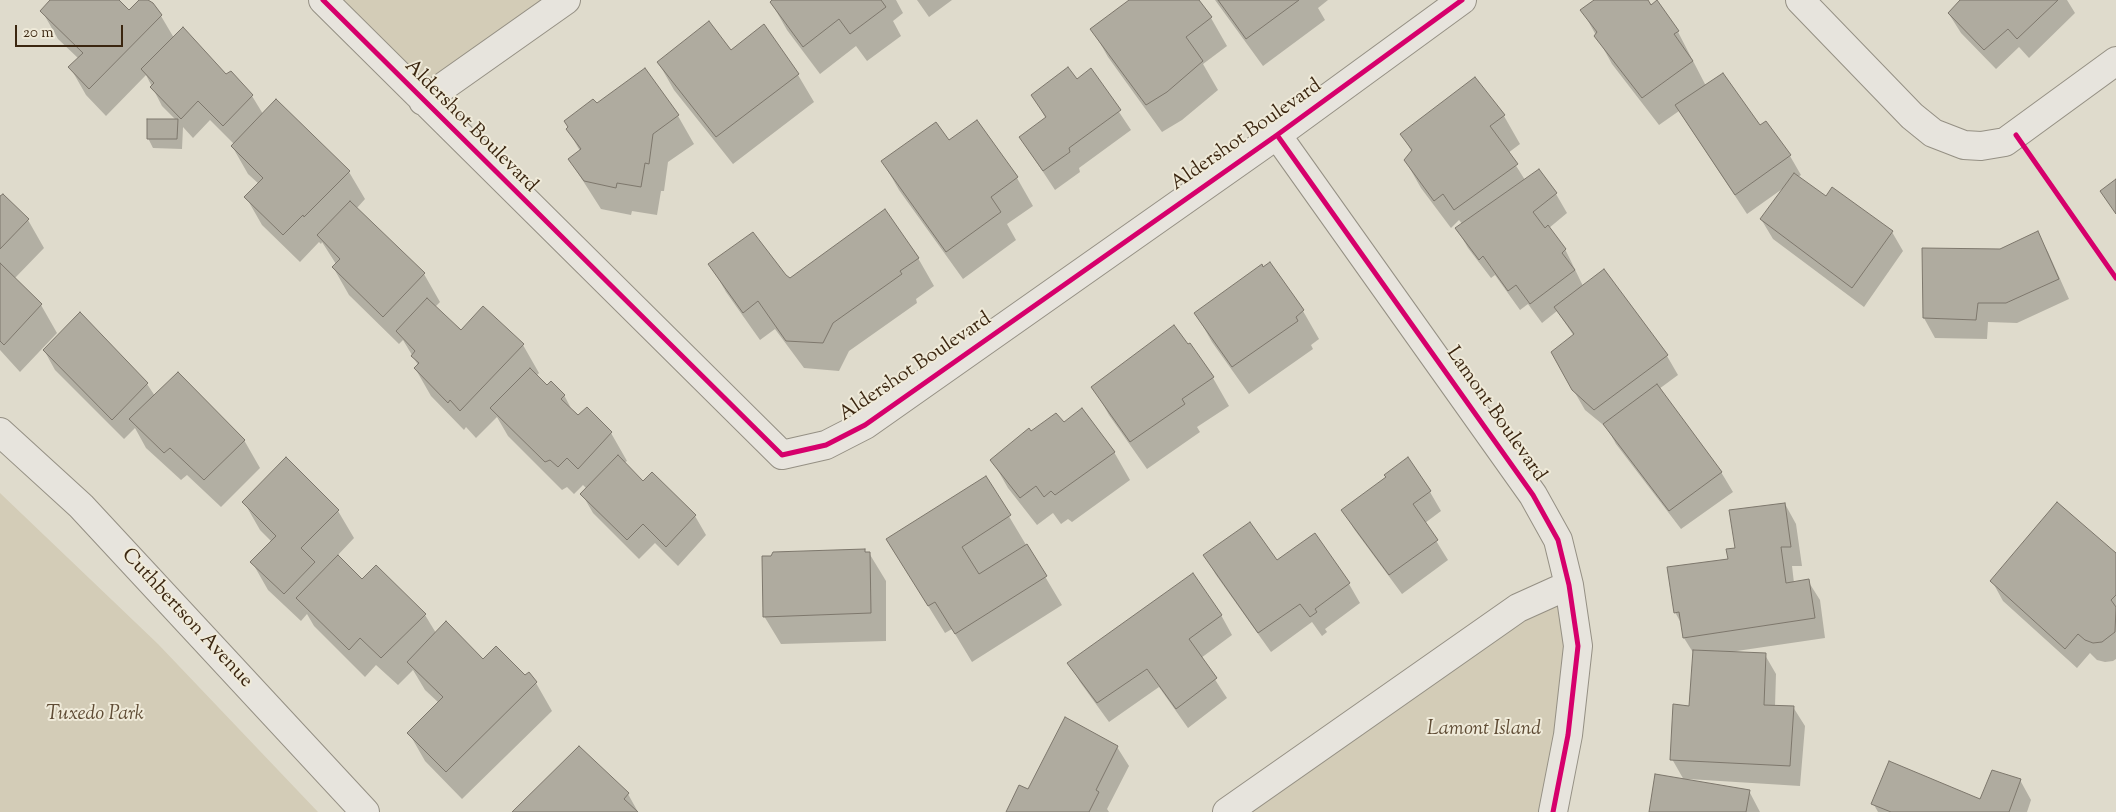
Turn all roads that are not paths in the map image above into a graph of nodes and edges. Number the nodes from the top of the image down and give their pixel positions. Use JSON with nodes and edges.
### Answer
{"nodes":[{"id":1,"x":323,"y":0,"type":"edge"},
{"id":2,"x":566,"y":0,"type":"edge"},
{"id":3,"x":1462,"y":0,"type":"edge"},
{"id":4,"x":1800,"y":0,"type":"edge"},
{"id":5,"x":2116,"y":61,"type":"edge"},
{"id":6,"x":423,"y":101,"type":"junction"},
{"id":7,"x":1277,"y":135,"type":"junction"},
{"id":8,"x":0,"y":432,"type":"edge"},
{"id":9,"x":1569,"y":585,"type":"junction"},
{"id":10,"x":365,"y":812,"type":"edge"},
{"id":11,"x":1227,"y":812,"type":"edge"},
{"id":12,"x":1553,"y":812,"type":"edge"}],
"edges":[{"from":1,"to":6,"type":"street","name":"Aldershot Boulevard"},
{"from":2,"to":6,"type":"street"},
{"from":3,"to":7,"type":"street","name":"Aldershot Boulevard"},
{"from":4,"to":5,"type":"street"},
{"from":6,"to":7,"type":"street","name":"Aldershot Boulevard"},
{"from":7,"to":9,"type":"street","name":"Lamont Boulevard"},
{"from":8,"to":10,"type":"street","name":"Cuthbertson Avenue"},
{"from":9,"to":11,"type":"street"},
{"from":9,"to":12,"type":"street","name":"Lamont Boulevard"}]}
